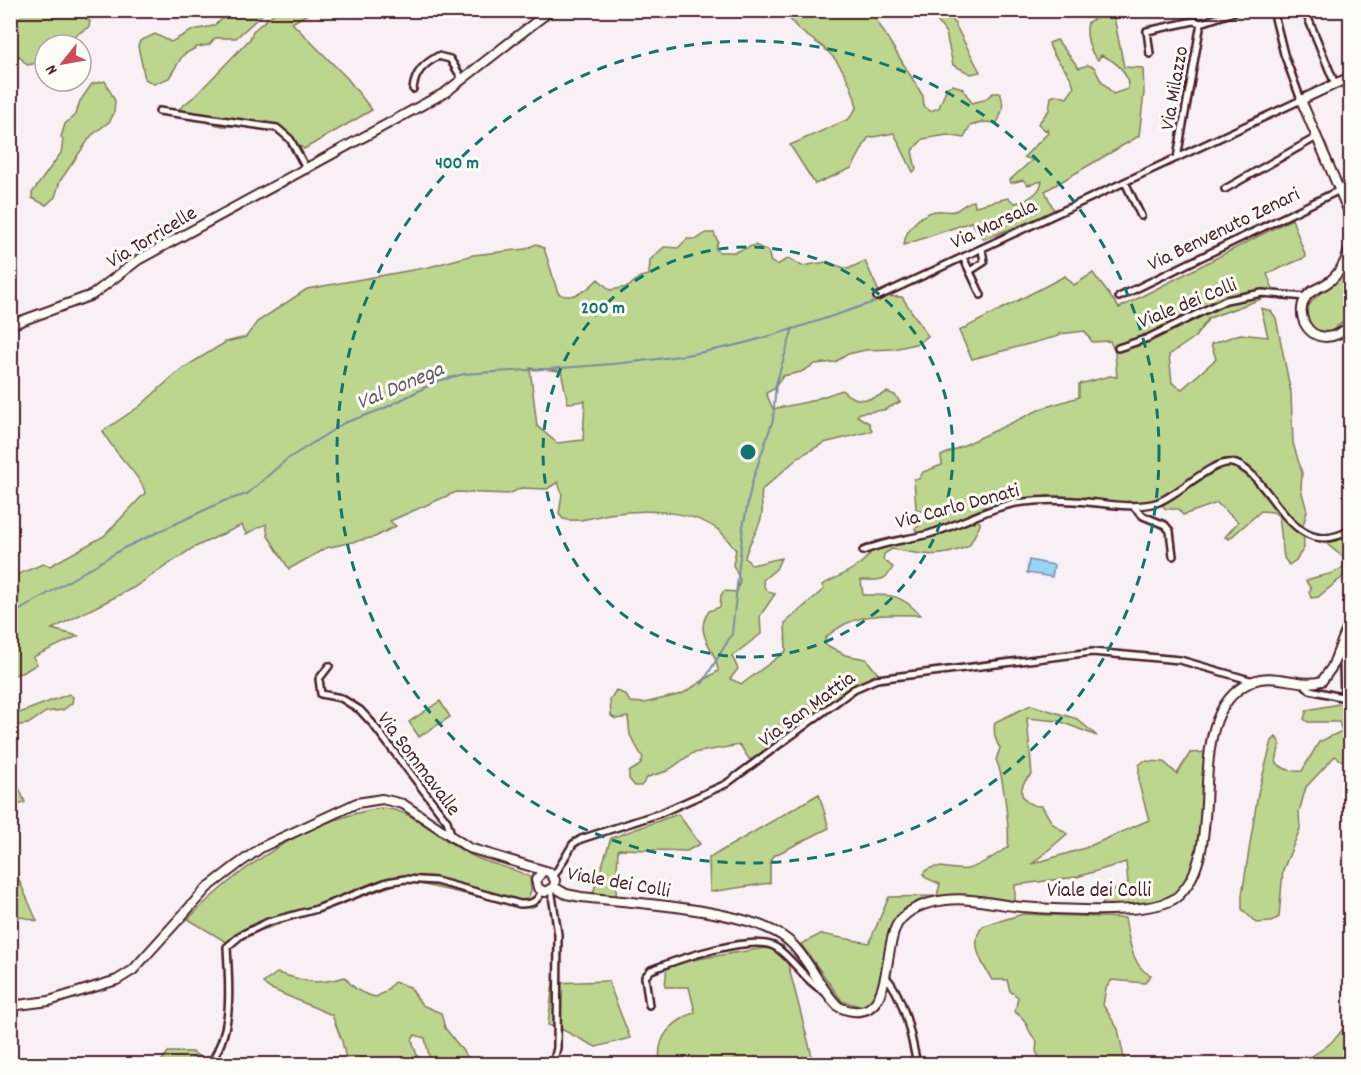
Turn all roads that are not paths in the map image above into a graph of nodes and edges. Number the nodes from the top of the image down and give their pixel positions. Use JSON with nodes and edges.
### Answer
{"nodes":[{"id":1,"x":551,"y":10,"type":"edge"},
{"id":2,"x":1240,"y":10,"type":"edge"},
{"id":3,"x":1273,"y":10,"type":"edge"},
{"id":4,"x":1308,"y":18,"type":"dead end"},
{"id":5,"x":1201,"y":23,"type":"junction"},
{"id":6,"x":1150,"y":54,"type":"dead end"},
{"id":7,"x":1350,"y":77,"type":"edge"},
{"id":8,"x":463,"y":80,"type":"junction"},
{"id":9,"x":1335,"y":84,"type":"junction"},
{"id":10,"x":413,"y":89,"type":"dead end"},
{"id":11,"x":1301,"y":100,"type":"junction"},
{"id":12,"x":159,"y":111,"type":"dead end"},
{"id":13,"x":1315,"y":138,"type":"junction"},
{"id":14,"x":1177,"y":158,"type":"junction"},
{"id":15,"x":307,"y":170,"type":"junction"},
{"id":16,"x":1125,"y":182,"type":"junction"},
{"id":17,"x":1350,"y":185,"type":"edge"},
{"id":18,"x":1225,"y":189,"type":"dead end"},
{"id":19,"x":1341,"y":189,"type":"junction"},
{"id":20,"x":1350,"y":215,"type":"edge"},
{"id":21,"x":1140,"y":216,"type":"dead end"},
{"id":22,"x":1350,"y":248,"type":"edge"},
{"id":23,"x":982,"y":249,"type":"junction"},
{"id":24,"x":963,"y":257,"type":"junction"},
{"id":25,"x":970,"y":271,"type":"junction"},
{"id":26,"x":981,"y":295,"type":"dead end"},
{"id":27,"x":877,"y":297,"type":"dead end"},
{"id":28,"x":1119,"y":297,"type":"dead end"},
{"id":29,"x":1305,"y":297,"type":"junction"},
{"id":30,"x":10,"y":325,"type":"edge"},
{"id":31,"x":1350,"y":325,"type":"edge"},
{"id":32,"x":1118,"y":348,"type":"dead end"},
{"id":33,"x":1133,"y":506,"type":"junction"},
{"id":34,"x":1350,"y":530,"type":"edge"},
{"id":35,"x":863,"y":551,"type":"dead end"},
{"id":36,"x":1173,"y":556,"type":"dead end"},
{"id":37,"x":1350,"y":621,"type":"edge"},
{"id":38,"x":1339,"y":648,"type":"junction"},
{"id":39,"x":329,"y":666,"type":"dead end"},
{"id":40,"x":1253,"y":681,"type":"junction"},
{"id":41,"x":1304,"y":684,"type":"junction"},
{"id":42,"x":1347,"y":698,"type":"edge"},
{"id":43,"x":452,"y":837,"type":"junction"},
{"id":44,"x":542,"y":873,"type":"junction"},
{"id":45,"x":554,"y":876,"type":"junction"},
{"id":46,"x":553,"y":888,"type":"junction"},
{"id":47,"x":542,"y":891,"type":"junction"},
{"id":48,"x":886,"y":977,"type":"junction"},
{"id":49,"x":826,"y":992,"type":"junction"},
{"id":50,"x":649,"y":1005,"type":"dead end"},
{"id":51,"x":10,"y":1006,"type":"edge"},
{"id":52,"x":210,"y":1065,"type":"edge"},
{"id":53,"x":553,"y":1065,"type":"edge"},
{"id":54,"x":917,"y":1065,"type":"edge"}],
"edges":[{"from":1,"to":8,"type":"street","name":"Via Torricelle"},
{"from":2,"to":5,"type":"street"},
{"from":3,"to":11,"type":"street"},
{"from":4,"to":9,"type":"street"},
{"from":5,"to":6,"type":"street"},
{"from":5,"to":14,"type":"street","name":"Via Milazzo"},
{"from":7,"to":9,"type":"street","name":"Via Marsala"},
{"from":8,"to":10,"type":"street"},
{"from":8,"to":15,"type":"street","name":"Via Torricelle"},
{"from":9,"to":11,"type":"street","name":"Via Marsala"},
{"from":11,"to":13,"type":"street"},
{"from":11,"to":14,"type":"street","name":"Via Marsala"},
{"from":12,"to":15,"type":"street"},
{"from":13,"to":18,"type":"street"},
{"from":13,"to":19,"type":"street"},
{"from":14,"to":16,"type":"street","name":"Via Marsala"},
{"from":15,"to":30,"type":"street","name":"Via Torricelle"},
{"from":16,"to":21,"type":"street"},
{"from":16,"to":23,"type":"street","name":"Via Marsala"},
{"from":17,"to":19,"type":"street"},
{"from":19,"to":20,"type":"street"},
{"from":19,"to":28,"type":"street","name":"Via Benvenuto Zenari"},
{"from":22,"to":29,"type":"street"},
{"from":23,"to":24,"type":"street","name":"Via Marsala"},
{"from":23,"to":25,"type":"street"},
{"from":24,"to":25,"type":"street"},
{"from":24,"to":27,"type":"street","name":"Via Marsala"},
{"from":25,"to":26,"type":"street"},
{"from":29,"to":31,"type":"street"},
{"from":29,"to":32,"type":"street","name":"Viale dei Colli"},
{"from":33,"to":34,"type":"street","name":"Via Carlo Donati"},
{"from":33,"to":35,"type":"street","name":"Via Carlo Donati"},
{"from":33,"to":36,"type":"street","name":"Via Carlo Donati"},
{"from":37,"to":38,"type":"street"},
{"from":38,"to":41,"type":"street"},
{"from":38,"to":42,"type":"street"},
{"from":39,"to":43,"type":"street","name":"Via Sommavalle"},
{"from":40,"to":41,"type":"street"},
{"from":40,"to":45,"type":"street","name":"Via San Mattia"},
{"from":40,"to":48,"type":"street","name":"Viale dei Colli"},
{"from":41,"to":42,"type":"street"},
{"from":43,"to":44,"type":"street"},
{"from":43,"to":51,"type":"street"},
{"from":44,"to":45,"type":"street"},
{"from":44,"to":47,"type":"street"},
{"from":45,"to":46,"type":"street"},
{"from":46,"to":47,"type":"street"},
{"from":46,"to":49,"type":"street","name":"Viale dei Colli"},
{"from":46,"to":53,"type":"street"},
{"from":47,"to":52,"type":"street"},
{"from":48,"to":49,"type":"street","name":"Viale dei Colli"},
{"from":48,"to":54,"type":"street"},
{"from":49,"to":50,"type":"street","name":"Viale dei Colli"}]}
